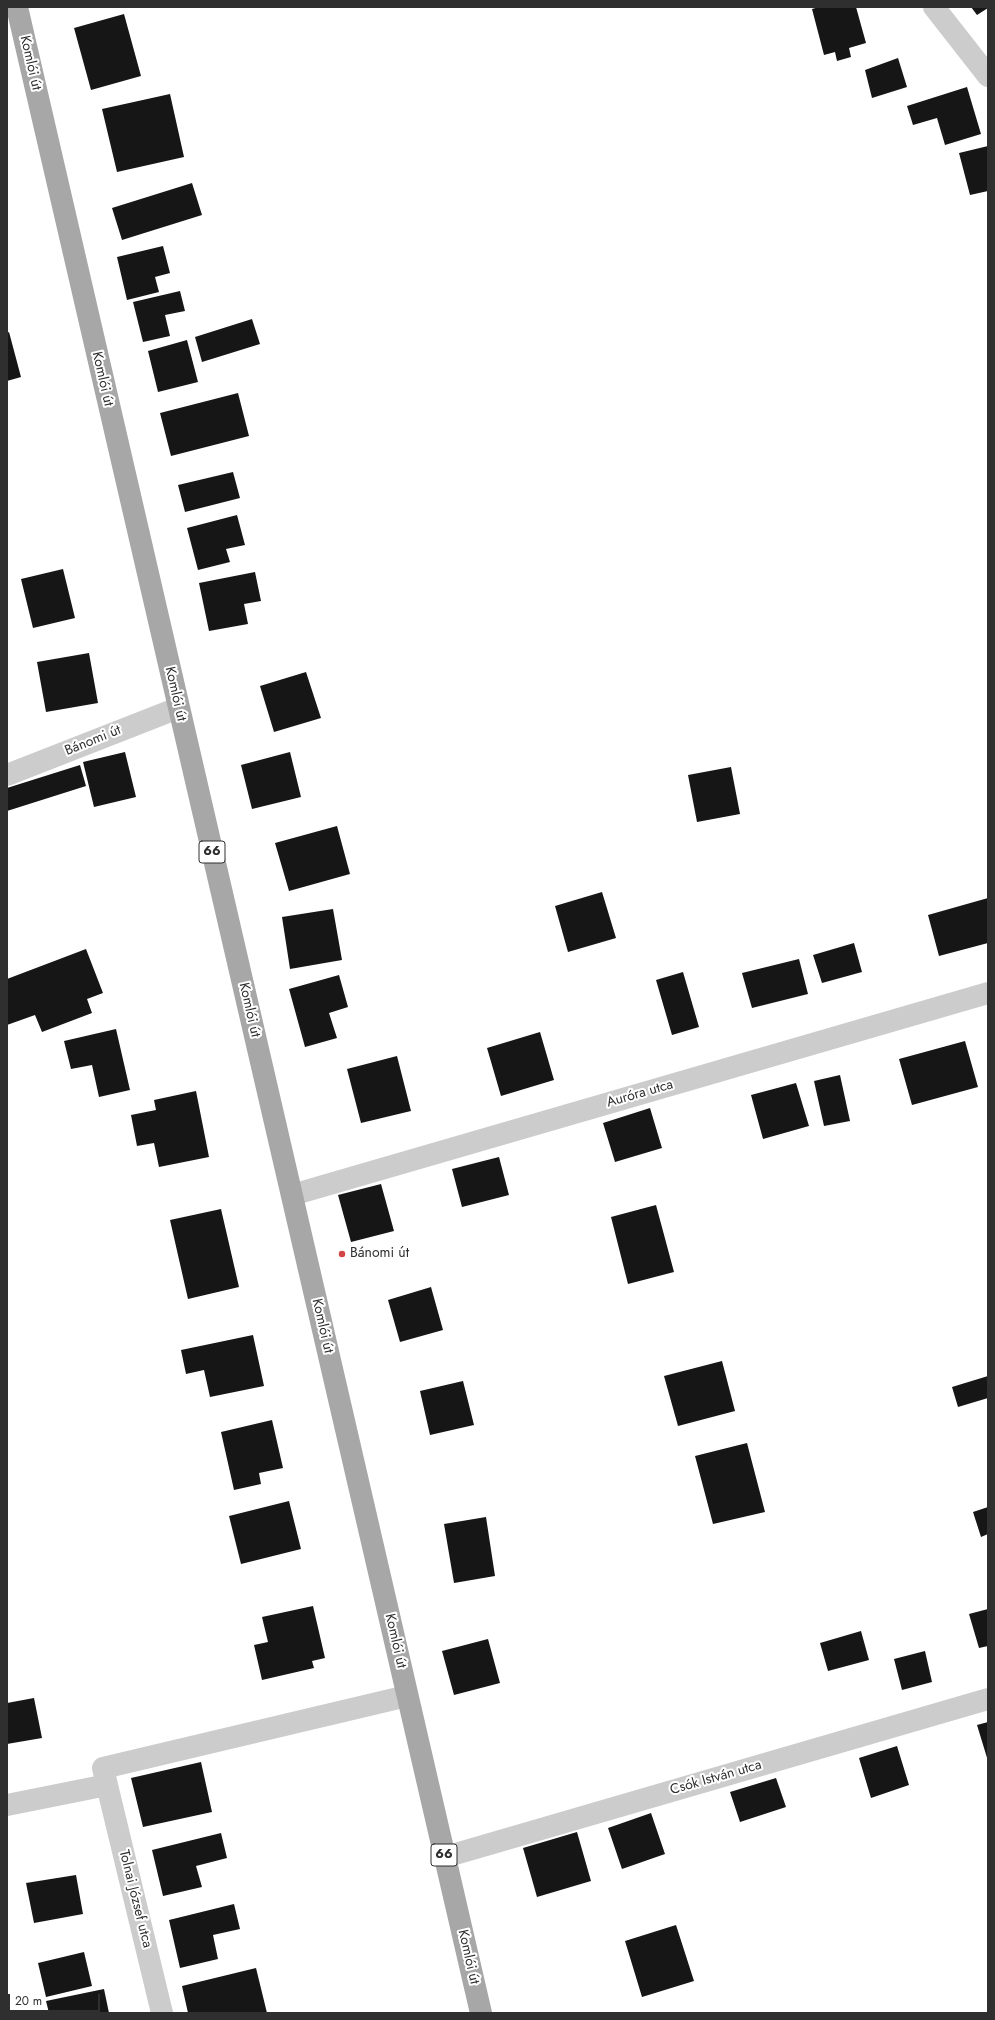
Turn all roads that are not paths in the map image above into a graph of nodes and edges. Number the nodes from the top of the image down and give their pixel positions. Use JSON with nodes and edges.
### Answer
{"nodes":[{"id":1,"x":17,"y":7,"type":"edge"},
{"id":2,"x":934,"y":7,"type":"edge"},
{"id":3,"x":988,"y":76,"type":"edge"},
{"id":4,"x":178,"y":708,"type":"junction"},
{"id":5,"x":7,"y":775,"type":"edge"},
{"id":6,"x":988,"y":993,"type":"edge"},
{"id":7,"x":292,"y":1195,"type":"junction"},
{"id":8,"x":407,"y":1696,"type":"junction"},
{"id":9,"x":988,"y":1699,"type":"edge"},
{"id":10,"x":107,"y":1785,"type":"junction"},
{"id":11,"x":7,"y":1805,"type":"edge"},
{"id":12,"x":445,"y":1857,"type":"junction"},
{"id":13,"x":162,"y":2013,"type":"edge"},
{"id":14,"x":481,"y":2013,"type":"edge"}],
"edges":[{"from":1,"to":4,"type":"main road","name":"Komlói út","number":"66"},
{"from":2,"to":3,"type":"street"},
{"from":4,"to":5,"type":"street","name":"Bánomi út"},
{"from":4,"to":7,"type":"main road","name":"Komlói út","number":"66"},
{"from":6,"to":7,"type":"street","name":"Auróra utca"},
{"from":7,"to":8,"type":"main road","name":"Komlói út","number":"66"},
{"from":8,"to":10,"type":"street","name":"Tolnai József utca"},
{"from":8,"to":12,"type":"main road","name":"Komlói út","number":"66"},
{"from":9,"to":12,"type":"street","name":"Csók István utca"},
{"from":10,"to":11,"type":"street"},
{"from":10,"to":13,"type":"street","name":"Tolnai József utca"},
{"from":12,"to":14,"type":"main road","name":"Komlói út","number":"66"}]}
